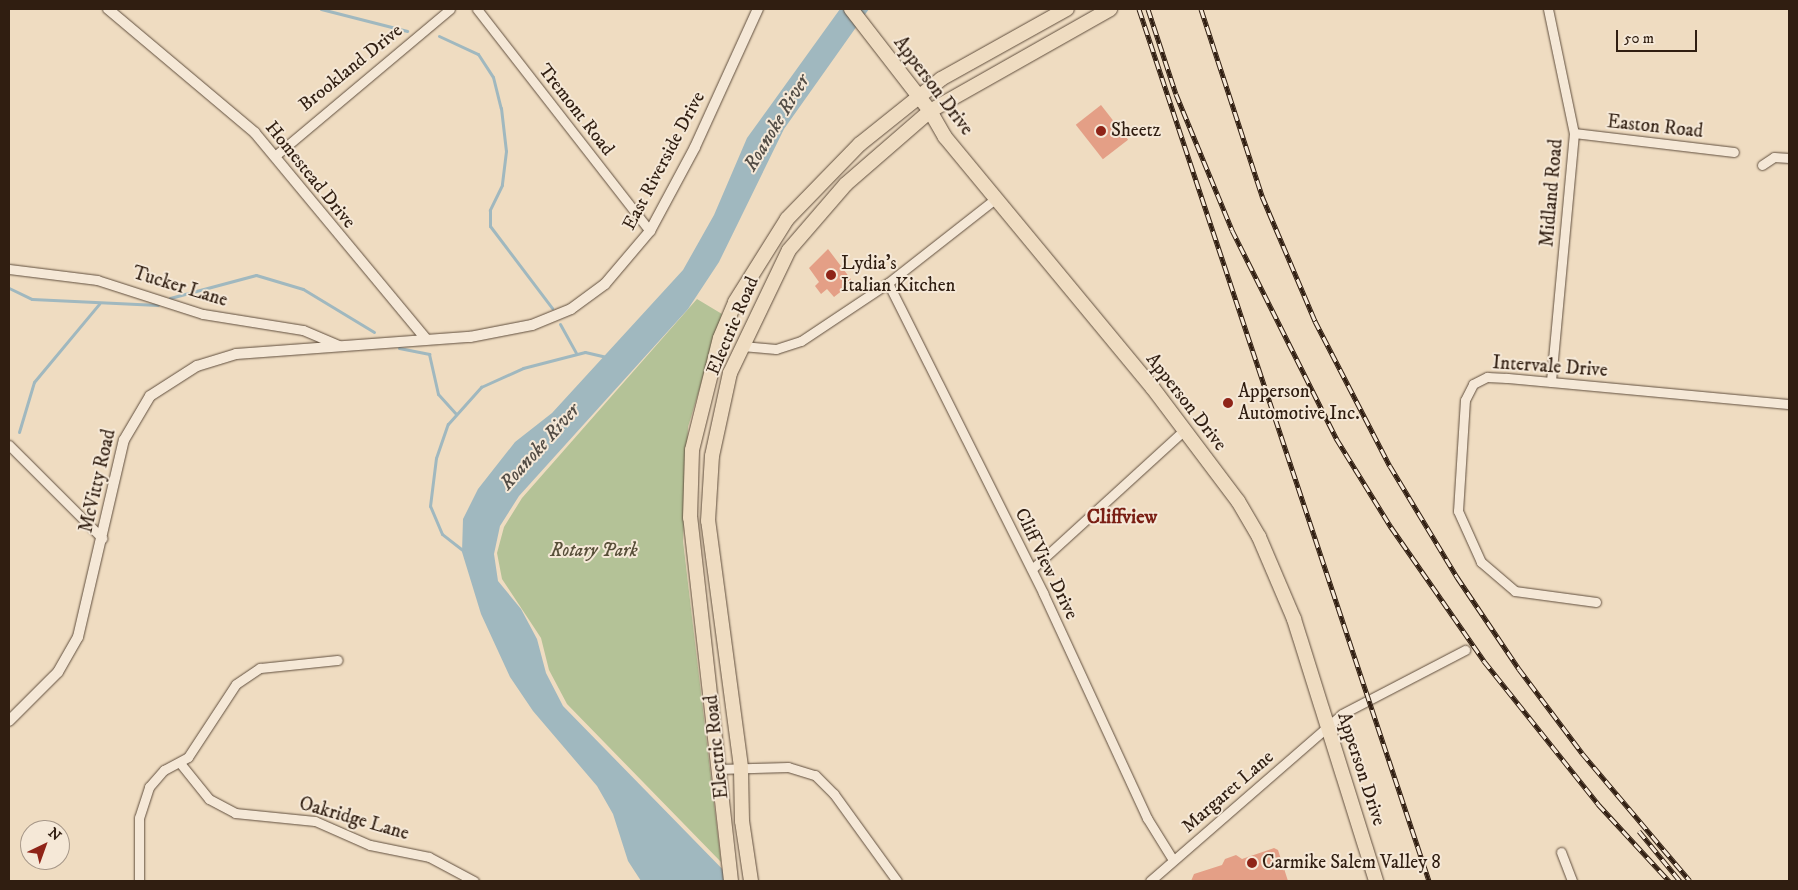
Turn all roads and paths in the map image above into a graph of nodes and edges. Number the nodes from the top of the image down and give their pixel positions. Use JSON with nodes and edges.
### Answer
{"nodes":[{"id":1,"x":108,"y":9,"type":"edge"},
{"id":2,"x":450,"y":9,"type":"edge"},
{"id":3,"x":476,"y":9,"type":"edge"},
{"id":4,"x":758,"y":9,"type":"edge"},
{"id":5,"x":851,"y":9,"type":"edge"},
{"id":6,"x":1067,"y":9,"type":"edge"},
{"id":7,"x":1548,"y":9,"type":"edge"},
{"id":8,"x":1108,"y":10,"type":"edge"},
{"id":9,"x":919,"y":96,"type":"junction"},
{"id":10,"x":930,"y":111,"type":"junction"},
{"id":11,"x":1574,"y":133,"type":"junction"},
{"id":12,"x":1734,"y":152,"type":"dead end"},
{"id":13,"x":276,"y":155,"type":"junction"},
{"id":14,"x":1789,"y":158,"type":"edge"},
{"id":15,"x":1762,"y":165,"type":"dead end"},
{"id":16,"x":995,"y":199,"type":"junction"},
{"id":17,"x":650,"y":231,"type":"junction"},
{"id":18,"x":9,"y":269,"type":"edge"},
{"id":19,"x":888,"y":283,"type":"junction"},
{"id":20,"x":426,"y":339,"type":"junction"},
{"id":21,"x":339,"y":344,"type":"junction"},
{"id":22,"x":742,"y":346,"type":"junction"},
{"id":23,"x":1551,"y":382,"type":"junction"},
{"id":24,"x":1789,"y":404,"type":"edge"},
{"id":25,"x":1184,"y":430,"type":"junction"},
{"id":26,"x":9,"y":445,"type":"edge"},
{"id":27,"x":102,"y":538,"type":"junction"},
{"id":28,"x":1032,"y":569,"type":"junction"},
{"id":29,"x":1596,"y":602,"type":"dead end"},
{"id":30,"x":1465,"y":650,"type":"dead end"},
{"id":31,"x":338,"y":660,"type":"dead end"},
{"id":32,"x":9,"y":720,"type":"edge"},
{"id":33,"x":1328,"y":728,"type":"junction"},
{"id":34,"x":180,"y":763,"type":"junction"},
{"id":35,"x":741,"y":767,"type":"junction"},
{"id":36,"x":718,"y":769,"type":"junction"},
{"id":37,"x":1561,"y":852,"type":"dead end"},
{"id":38,"x":1173,"y":860,"type":"junction"},
{"id":39,"x":139,"y":881,"type":"edge"},
{"id":40,"x":474,"y":881,"type":"edge"},
{"id":41,"x":731,"y":881,"type":"edge"},
{"id":42,"x":751,"y":881,"type":"edge"},
{"id":43,"x":897,"y":881,"type":"edge"},
{"id":44,"x":1150,"y":881,"type":"edge"},
{"id":45,"x":1376,"y":881,"type":"edge"},
{"id":46,"x":1572,"y":881,"type":"edge"}],
"edges":[{"from":1,"to":13,"type":"street","name":"Homestead Drive"},
{"from":2,"to":13,"type":"street","name":"Brookland Drive"},
{"from":3,"to":17,"type":"street","name":"Tremont Road"},
{"from":4,"to":17,"type":"street","name":"East Riverside Drive"},
{"from":5,"to":9,"type":"main road","name":"Apperson Drive"},
{"from":6,"to":9,"type":"main road","name":"Electric Road"},
{"from":7,"to":11,"type":"street","name":"Midland Road"},
{"from":8,"to":10,"type":"main road","name":"Electric Road"},
{"from":9,"to":10,"type":"main road","name":"Apperson Drive"},
{"from":9,"to":36,"type":"main road","name":"Electric Road"},
{"from":10,"to":16,"type":"main road","name":"Apperson Drive"},
{"from":10,"to":22,"type":"main road","name":"Electric Road"},
{"from":11,"to":12,"type":"street","name":"Easton Road"},
{"from":11,"to":23,"type":"street","name":"Midland Road"},
{"from":13,"to":20,"type":"street","name":"Homestead Drive"},
{"from":14,"to":15,"type":"street"},
{"from":16,"to":19,"type":"street"},
{"from":16,"to":25,"type":"main road","name":"Apperson Drive"},
{"from":17,"to":20,"type":"street","name":"East Riverside Drive"},
{"from":18,"to":21,"type":"street","name":"Tucker Lane"},
{"from":19,"to":22,"type":"street"},
{"from":19,"to":28,"type":"street","name":"Cliff View Drive"},
{"from":20,"to":21,"type":"street","name":"McVitty Road"},
{"from":21,"to":27,"type":"street","name":"McVitty Road"},
{"from":22,"to":35,"type":"main road","name":"Electric Road"},
{"from":23,"to":24,"type":"street","name":"Intervale Drive"},
{"from":23,"to":29,"type":"street","name":"Intervale Drive"},
{"from":25,"to":28,"type":"street"},
{"from":25,"to":33,"type":"main road","name":"Apperson Drive"},
{"from":26,"to":27,"type":"street"},
{"from":27,"to":32,"type":"street","name":"McVitty Road"},
{"from":28,"to":38,"type":"street","name":"Cliff View Drive"},
{"from":30,"to":33,"type":"street","name":"Margaret Lane"},
{"from":31,"to":34,"type":"street"},
{"from":33,"to":38,"type":"street","name":"Margaret Lane"},
{"from":33,"to":45,"type":"main road","name":"Apperson Drive"},
{"from":34,"to":39,"type":"street"},
{"from":34,"to":40,"type":"street","name":"Oakridge Lane"},
{"from":35,"to":36,"type":"street"},
{"from":35,"to":42,"type":"main road","name":"Electric Road"},
{"from":35,"to":43,"type":"street"},
{"from":36,"to":41,"type":"main road","name":"Electric Road"},
{"from":37,"to":46,"type":"street"},
{"from":38,"to":44,"type":"street","name":"Margaret Lane"}]}
